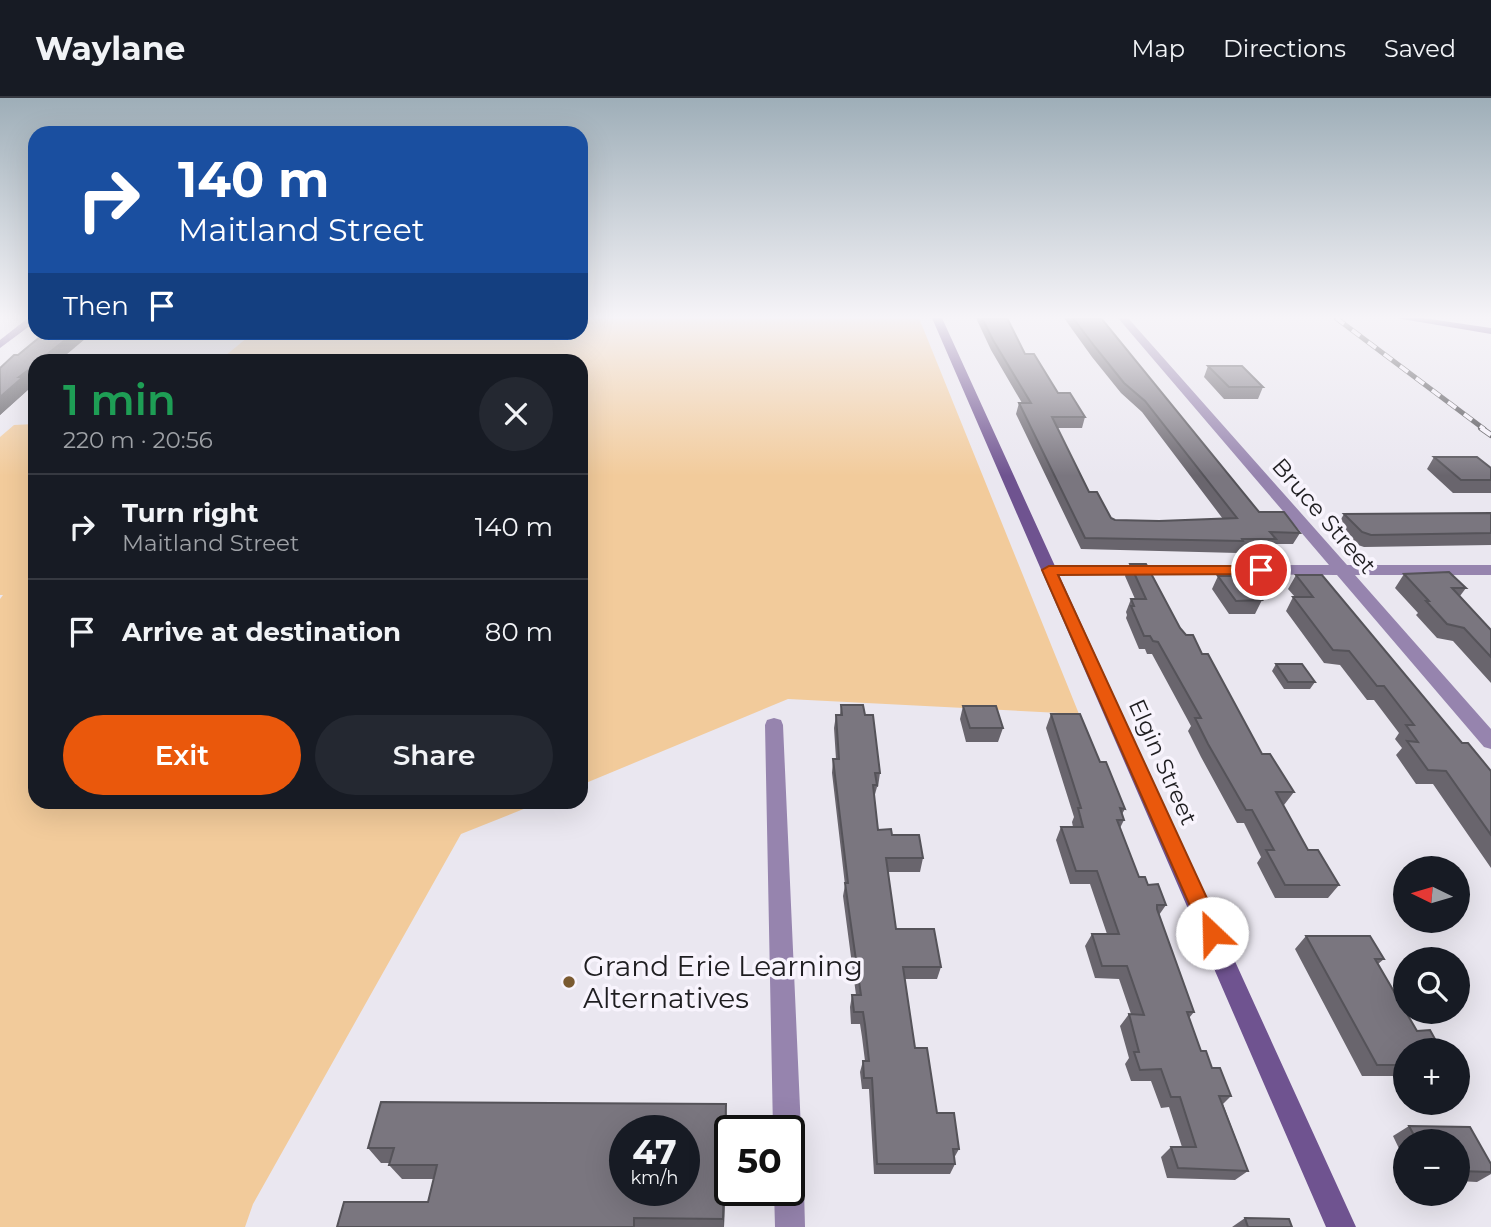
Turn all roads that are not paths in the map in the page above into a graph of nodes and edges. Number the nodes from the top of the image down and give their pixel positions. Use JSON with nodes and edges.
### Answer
{"nodes":[{"id":1,"x":960,"y":371,"type":"edge"},
{"id":2,"x":1169,"y":371,"type":"edge"},
{"id":3,"x":1049,"y":570,"type":"junction"},
{"id":4,"x":1341,"y":570,"type":"junction"},
{"id":5,"x":1491,"y":570,"type":"edge"},
{"id":6,"x":774,"y":725,"type":"dead end"},
{"id":7,"x":1491,"y":742,"type":"edge"},
{"id":8,"x":787,"y":1115,"type":"edge"},
{"id":9,"x":789,"y":1206,"type":"edge"},
{"id":10,"x":790,"y":1227,"type":"edge"},
{"id":11,"x":1341,"y":1227,"type":"edge"}],
"edges":[{"from":1,"to":3,"type":"main road","name":"Elgin Street"},
{"from":2,"to":4,"type":"street","name":"Bruce Street"},
{"from":3,"to":4,"type":"street"},
{"from":3,"to":11,"type":"main road","name":"Elgin Street"},
{"from":4,"to":5,"type":"street"},
{"from":4,"to":7,"type":"street","name":"Bruce Street"},
{"from":6,"to":8,"type":"street"},
{"from":9,"to":10,"type":"street"}]}
